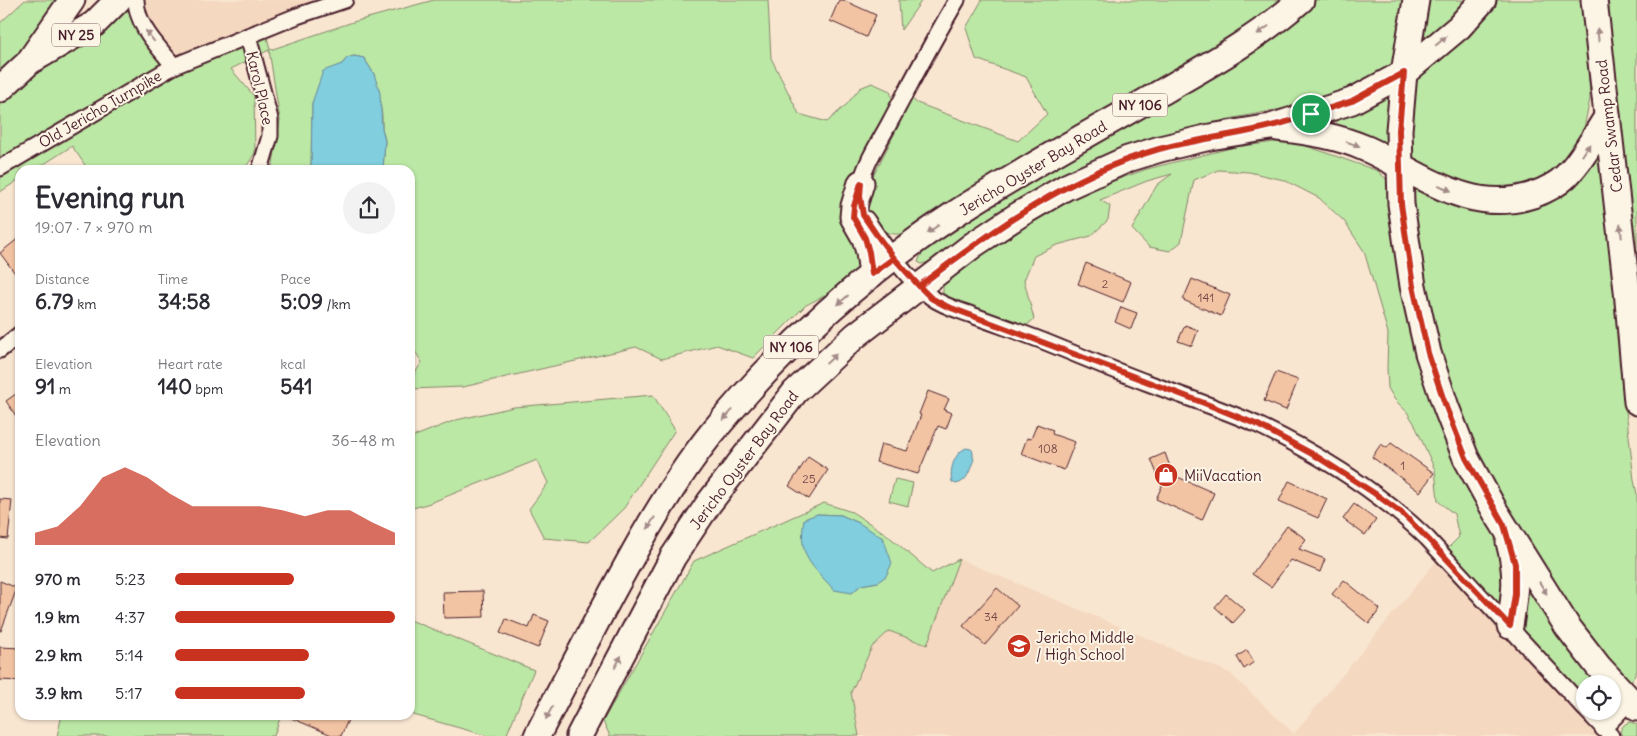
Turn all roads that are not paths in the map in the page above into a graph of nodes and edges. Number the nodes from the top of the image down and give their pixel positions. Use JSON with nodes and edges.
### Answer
{"nodes":[{"id":1,"x":72,"y":0,"type":"edge"},
{"id":2,"x":118,"y":0,"type":"edge"},
{"id":3,"x":136,"y":0,"type":"edge"},
{"id":4,"x":345,"y":0,"type":"edge"},
{"id":5,"x":957,"y":0,"type":"edge"},
{"id":6,"x":1301,"y":0,"type":"edge"},
{"id":7,"x":1416,"y":0,"type":"edge"},
{"id":8,"x":1483,"y":0,"type":"edge"},
{"id":9,"x":1594,"y":0,"type":"edge"},
{"id":10,"x":248,"y":36,"type":"junction"},
{"id":11,"x":28,"y":63,"type":"junction"},
{"id":12,"x":174,"y":66,"type":"junction"},
{"id":13,"x":1404,"y":73,"type":"junction"},
{"id":14,"x":0,"y":89,"type":"edge"},
{"id":15,"x":1607,"y":117,"type":"junction"},
{"id":16,"x":1271,"y":126,"type":"junction"},
{"id":17,"x":261,"y":165,"type":"edge"},
{"id":18,"x":1401,"y":167,"type":"junction"},
{"id":19,"x":0,"y":168,"type":"edge"},
{"id":20,"x":861,"y":183,"type":"junction"},
{"id":21,"x":894,"y":258,"type":"junction"},
{"id":22,"x":872,"y":274,"type":"junction"},
{"id":23,"x":919,"y":286,"type":"junction"},
{"id":24,"x":15,"y":338,"type":"edge"},
{"id":25,"x":0,"y":350,"type":"edge"},
{"id":26,"x":1637,"y":402,"type":"edge"},
{"id":27,"x":1504,"y":525,"type":"junction"},
{"id":28,"x":1510,"y":626,"type":"junction"},
{"id":29,"x":561,"y":689,"type":"junction"},
{"id":30,"x":1576,"y":699,"type":"edge"},
{"id":31,"x":1635,"y":699,"type":"edge"},
{"id":32,"x":595,"y":705,"type":"junction"},
{"id":33,"x":1596,"y":720,"type":"edge"},
{"id":34,"x":1607,"y":732,"type":"edge"},
{"id":35,"x":537,"y":736,"type":"edge"},
{"id":36,"x":579,"y":736,"type":"edge"}],
"edges":[{"from":1,"to":11,"type":"main road","number":"NY 25"},
{"from":2,"to":11,"type":"main road","number":"NY 25"},
{"from":12,"to":3,"type":"street","name":"Old Jericho Turnpike","one_way":true},
{"from":4,"to":10,"type":"street","name":"Old Jericho Turnpike"},
{"from":5,"to":20,"type":"street"},
{"from":6,"to":21,"type":"main road","name":"Jericho Oyster Bay Road","number":"NY 106","one_way":true},
{"from":7,"to":13,"type":"main road"},
{"from":13,"to":8,"type":"main road","name":"Jericho Oyster Bay Road","number":"NY 106","one_way":true},
{"from":15,"to":9,"type":"main road","name":"Cedar Swamp Road","one_way":true},
{"from":10,"to":12,"type":"street","name":"Old Jericho Turnpike"},
{"from":10,"to":17,"type":"street","name":"Karol Place"},
{"from":11,"to":14,"type":"main road","number":"NY 25"},
{"from":12,"to":19,"type":"street","name":"Old Jericho Turnpike"},
{"from":13,"to":16,"type":"main road","name":"Jericho Oyster Bay Road","number":"NY 106"},
{"from":13,"to":18,"type":"main road"},
{"from":18,"to":15,"type":"main road","one_way":true},
{"from":26,"to":15,"type":"main road","name":"Cedar Swamp Road","one_way":true},
{"from":16,"to":18,"type":"main road","one_way":true},
{"from":16,"to":23,"type":"main road","name":"Jericho Oyster Bay Road","number":"NY 106"},
{"from":18,"to":27,"type":"main road"},
{"from":20,"to":21,"type":"street"},
{"from":20,"to":22,"type":"main road"},
{"from":21,"to":22,"type":"main road","name":"Jericho Oyster Bay Road","number":"NY 106"},
{"from":21,"to":23,"type":"street"},
{"from":22,"to":29,"type":"main road","name":"Jericho Oyster Bay Road","number":"NY 106","one_way":true},
{"from":23,"to":28,"type":"street"},
{"from":32,"to":23,"type":"main road","name":"Jericho Oyster Bay Road","number":"NY 106","one_way":true},
{"from":24,"to":25,"type":"street"},
{"from":27,"to":28,"type":"main road"},
{"from":27,"to":31,"type":"main road","one_way":true},
{"from":28,"to":30,"type":"street"},
{"from":29,"to":32,"type":"main road"},
{"from":29,"to":35,"type":"main road","name":"Jericho Oyster Bay Road","number":"NY 106","one_way":true},
{"from":31,"to":34,"type":"street"},
{"from":32,"to":36,"type":"main road","name":"Jericho Oyster Bay Road","number":"NY 106"},
{"from":33,"to":34,"type":"street"}]}
